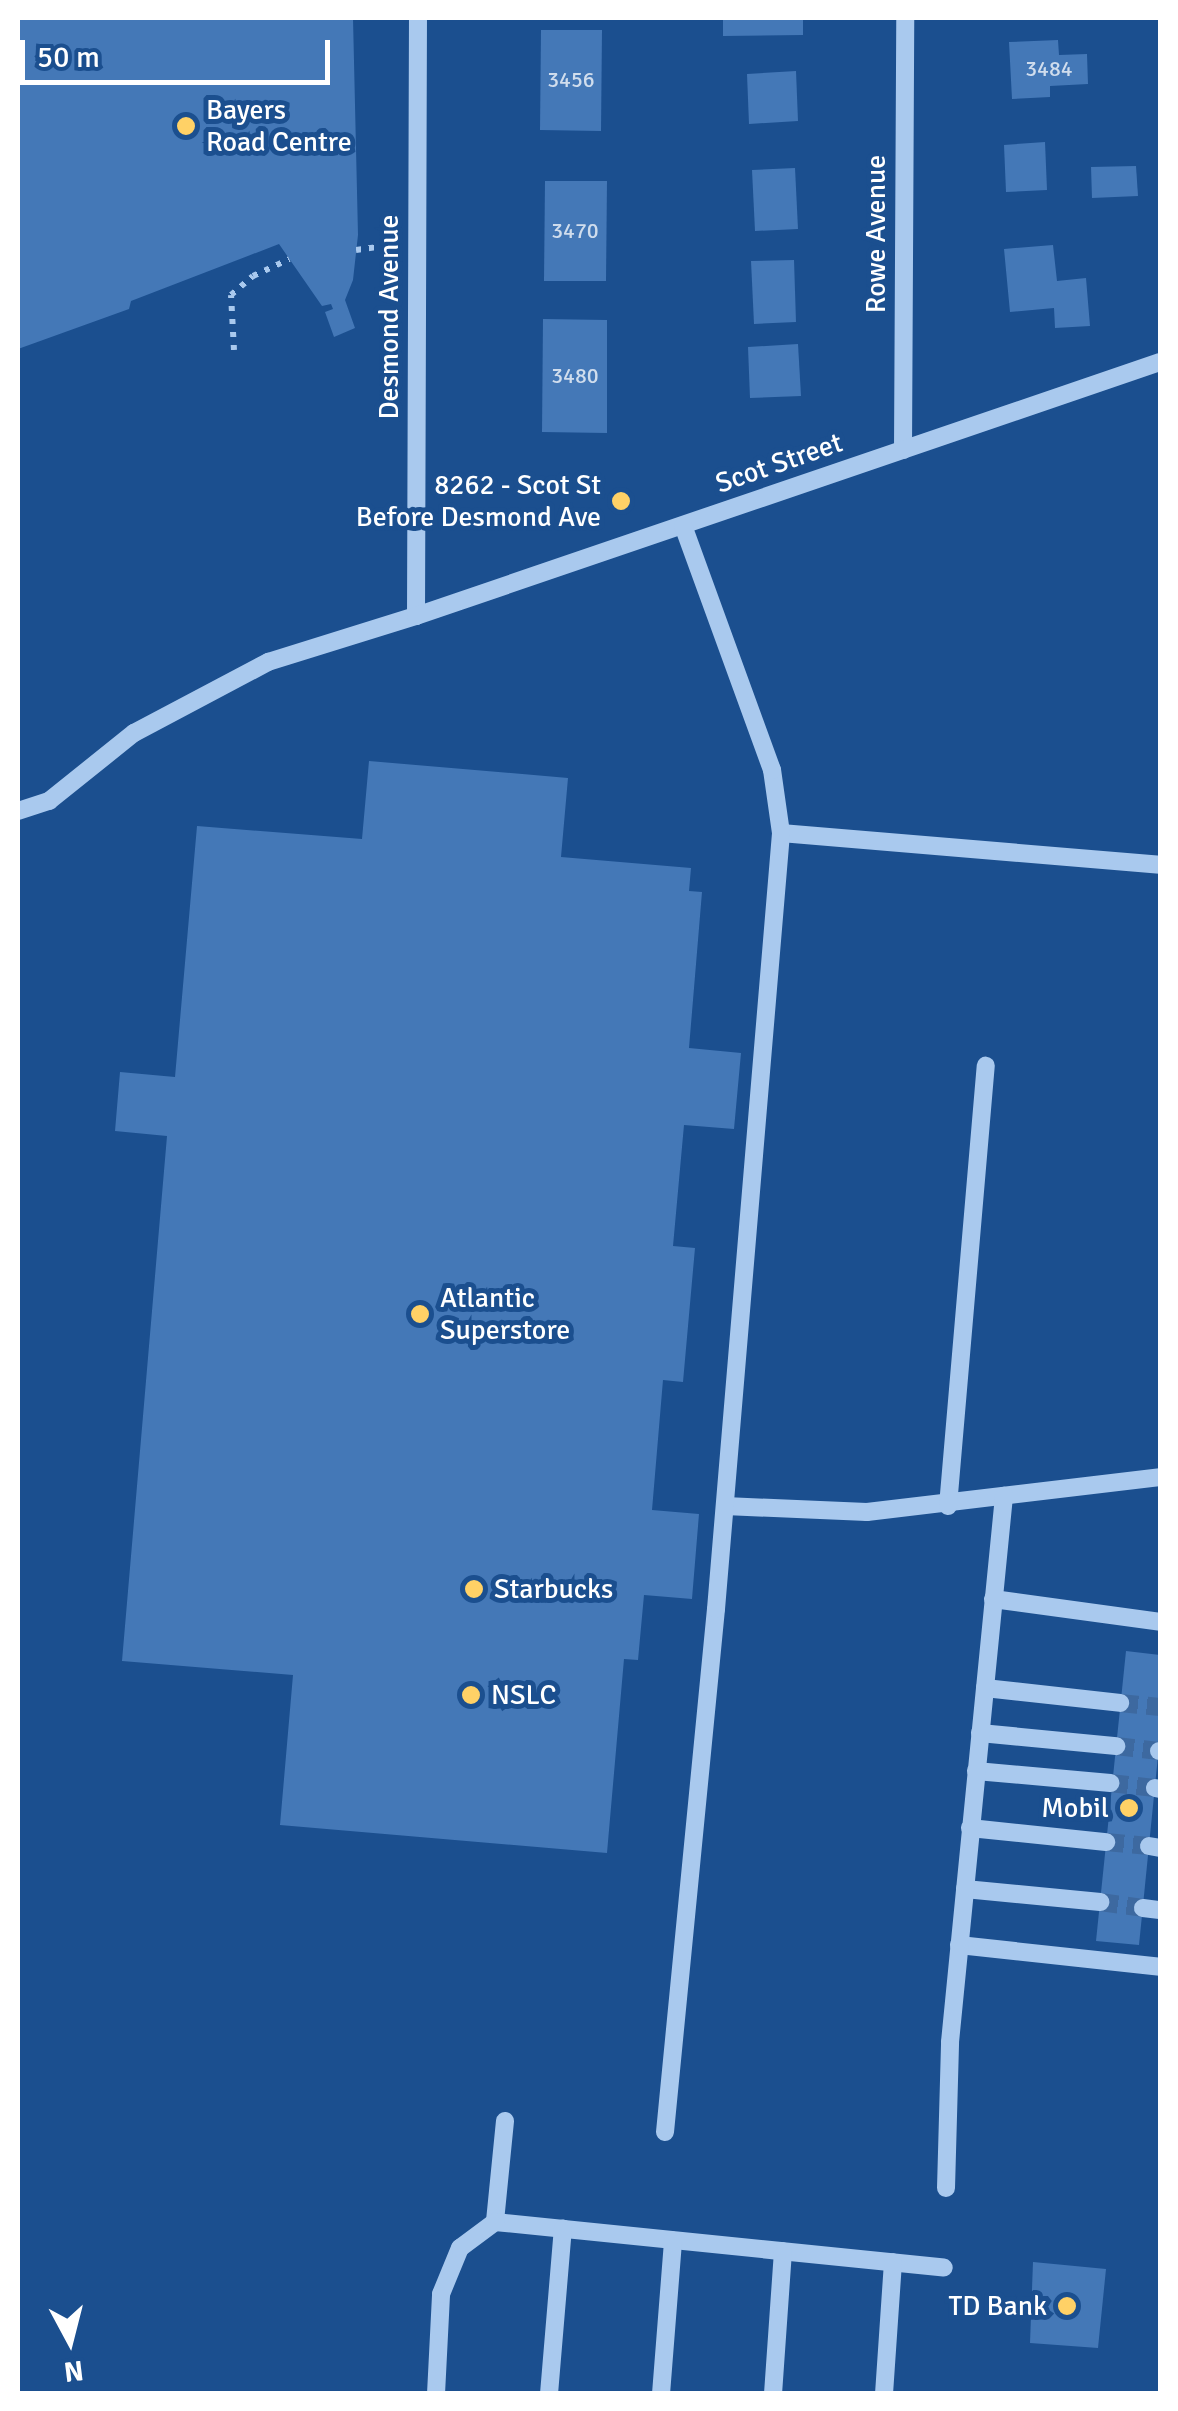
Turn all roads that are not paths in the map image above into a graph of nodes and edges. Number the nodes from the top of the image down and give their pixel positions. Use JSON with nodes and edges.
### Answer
{"nodes":[{"id":1,"x":418,"y":18,"type":"edge"},
{"id":2,"x":904,"y":18,"type":"edge"},
{"id":3,"x":1160,"y":362,"type":"edge"},
{"id":4,"x":903,"y":450,"type":"junction"},
{"id":5,"x":683,"y":526,"type":"junction"},
{"id":6,"x":416,"y":616,"type":"junction"},
{"id":7,"x":18,"y":811,"type":"edge"},
{"id":8,"x":780,"y":833,"type":"junction"},
{"id":9,"x":1160,"y":865,"type":"edge"},
{"id":10,"x":986,"y":1066,"type":"dead end"},
{"id":11,"x":1160,"y":1477,"type":"edge"},
{"id":12,"x":1004,"y":1496,"type":"junction"},
{"id":13,"x":724,"y":1506,"type":"junction"},
{"id":14,"x":948,"y":1506,"type":"junction"},
{"id":15,"x":994,"y":1598,"type":"junction"},
{"id":16,"x":1160,"y":1622,"type":"edge"},
{"id":17,"x":985,"y":1688,"type":"junction"},
{"id":18,"x":1120,"y":1702,"type":"tunnel mouth"},
{"id":19,"x":980,"y":1733,"type":"junction"},
{"id":20,"x":1116,"y":1746,"type":"tunnel mouth"},
{"id":21,"x":976,"y":1771,"type":"junction"},
{"id":22,"x":1110,"y":1783,"type":"tunnel mouth"},
{"id":23,"x":970,"y":1828,"type":"junction"},
{"id":24,"x":1106,"y":1842,"type":"tunnel mouth"},
{"id":25,"x":964,"y":1889,"type":"junction"},
{"id":26,"x":1100,"y":1902,"type":"tunnel mouth"},
{"id":27,"x":959,"y":1945,"type":"junction"},
{"id":28,"x":1160,"y":1966,"type":"edge"},
{"id":29,"x":505,"y":2121,"type":"dead end"},
{"id":30,"x":665,"y":2132,"type":"dead end"},
{"id":31,"x":946,"y":2188,"type":"dead end"},
{"id":32,"x":494,"y":2222,"type":"junction"},
{"id":33,"x":562,"y":2229,"type":"junction"},
{"id":34,"x":672,"y":2240,"type":"junction"},
{"id":35,"x":784,"y":2252,"type":"junction"},
{"id":36,"x":893,"y":2262,"type":"junction"},
{"id":37,"x":944,"y":2268,"type":"dead end"},
{"id":38,"x":436,"y":2394,"type":"edge"},
{"id":39,"x":548,"y":2394,"type":"edge"},
{"id":40,"x":661,"y":2394,"type":"edge"},
{"id":41,"x":773,"y":2394,"type":"edge"},
{"id":42,"x":884,"y":2394,"type":"edge"}],
"edges":[{"from":1,"to":6,"type":"street","name":"Desmond Avenue"},
{"from":2,"to":4,"type":"street","name":"Rowe Avenue"},
{"from":3,"to":4,"type":"street","name":"Scot Street"},
{"from":4,"to":5,"type":"street","name":"Scot Street"},
{"from":5,"to":6,"type":"street","name":"Scot Street"},
{"from":5,"to":8,"type":"street"},
{"from":6,"to":7,"type":"street","name":"Scot Street"},
{"from":8,"to":9,"type":"street"},
{"from":8,"to":13,"type":"street"},
{"from":10,"to":14,"type":"street"},
{"from":11,"to":12,"type":"street"},
{"from":12,"to":14,"type":"street"},
{"from":12,"to":15,"type":"street"},
{"from":13,"to":14,"type":"street"},
{"from":13,"to":30,"type":"street"},
{"from":15,"to":16,"type":"street"},
{"from":15,"to":17,"type":"street"},
{"from":17,"to":18,"type":"street"},
{"from":17,"to":19,"type":"street"},
{"from":19,"to":20,"type":"street"},
{"from":19,"to":21,"type":"street"},
{"from":21,"to":22,"type":"street"},
{"from":21,"to":23,"type":"street"},
{"from":23,"to":24,"type":"street"},
{"from":23,"to":25,"type":"street"},
{"from":25,"to":26,"type":"street"},
{"from":25,"to":27,"type":"street"},
{"from":27,"to":28,"type":"street"},
{"from":27,"to":31,"type":"street"},
{"from":29,"to":32,"type":"street"},
{"from":32,"to":33,"type":"street"},
{"from":32,"to":38,"type":"street"},
{"from":33,"to":34,"type":"street"},
{"from":33,"to":39,"type":"street"},
{"from":34,"to":35,"type":"street"},
{"from":34,"to":40,"type":"street"},
{"from":35,"to":36,"type":"street"},
{"from":35,"to":41,"type":"street"},
{"from":36,"to":37,"type":"street"},
{"from":36,"to":42,"type":"street"}]}
